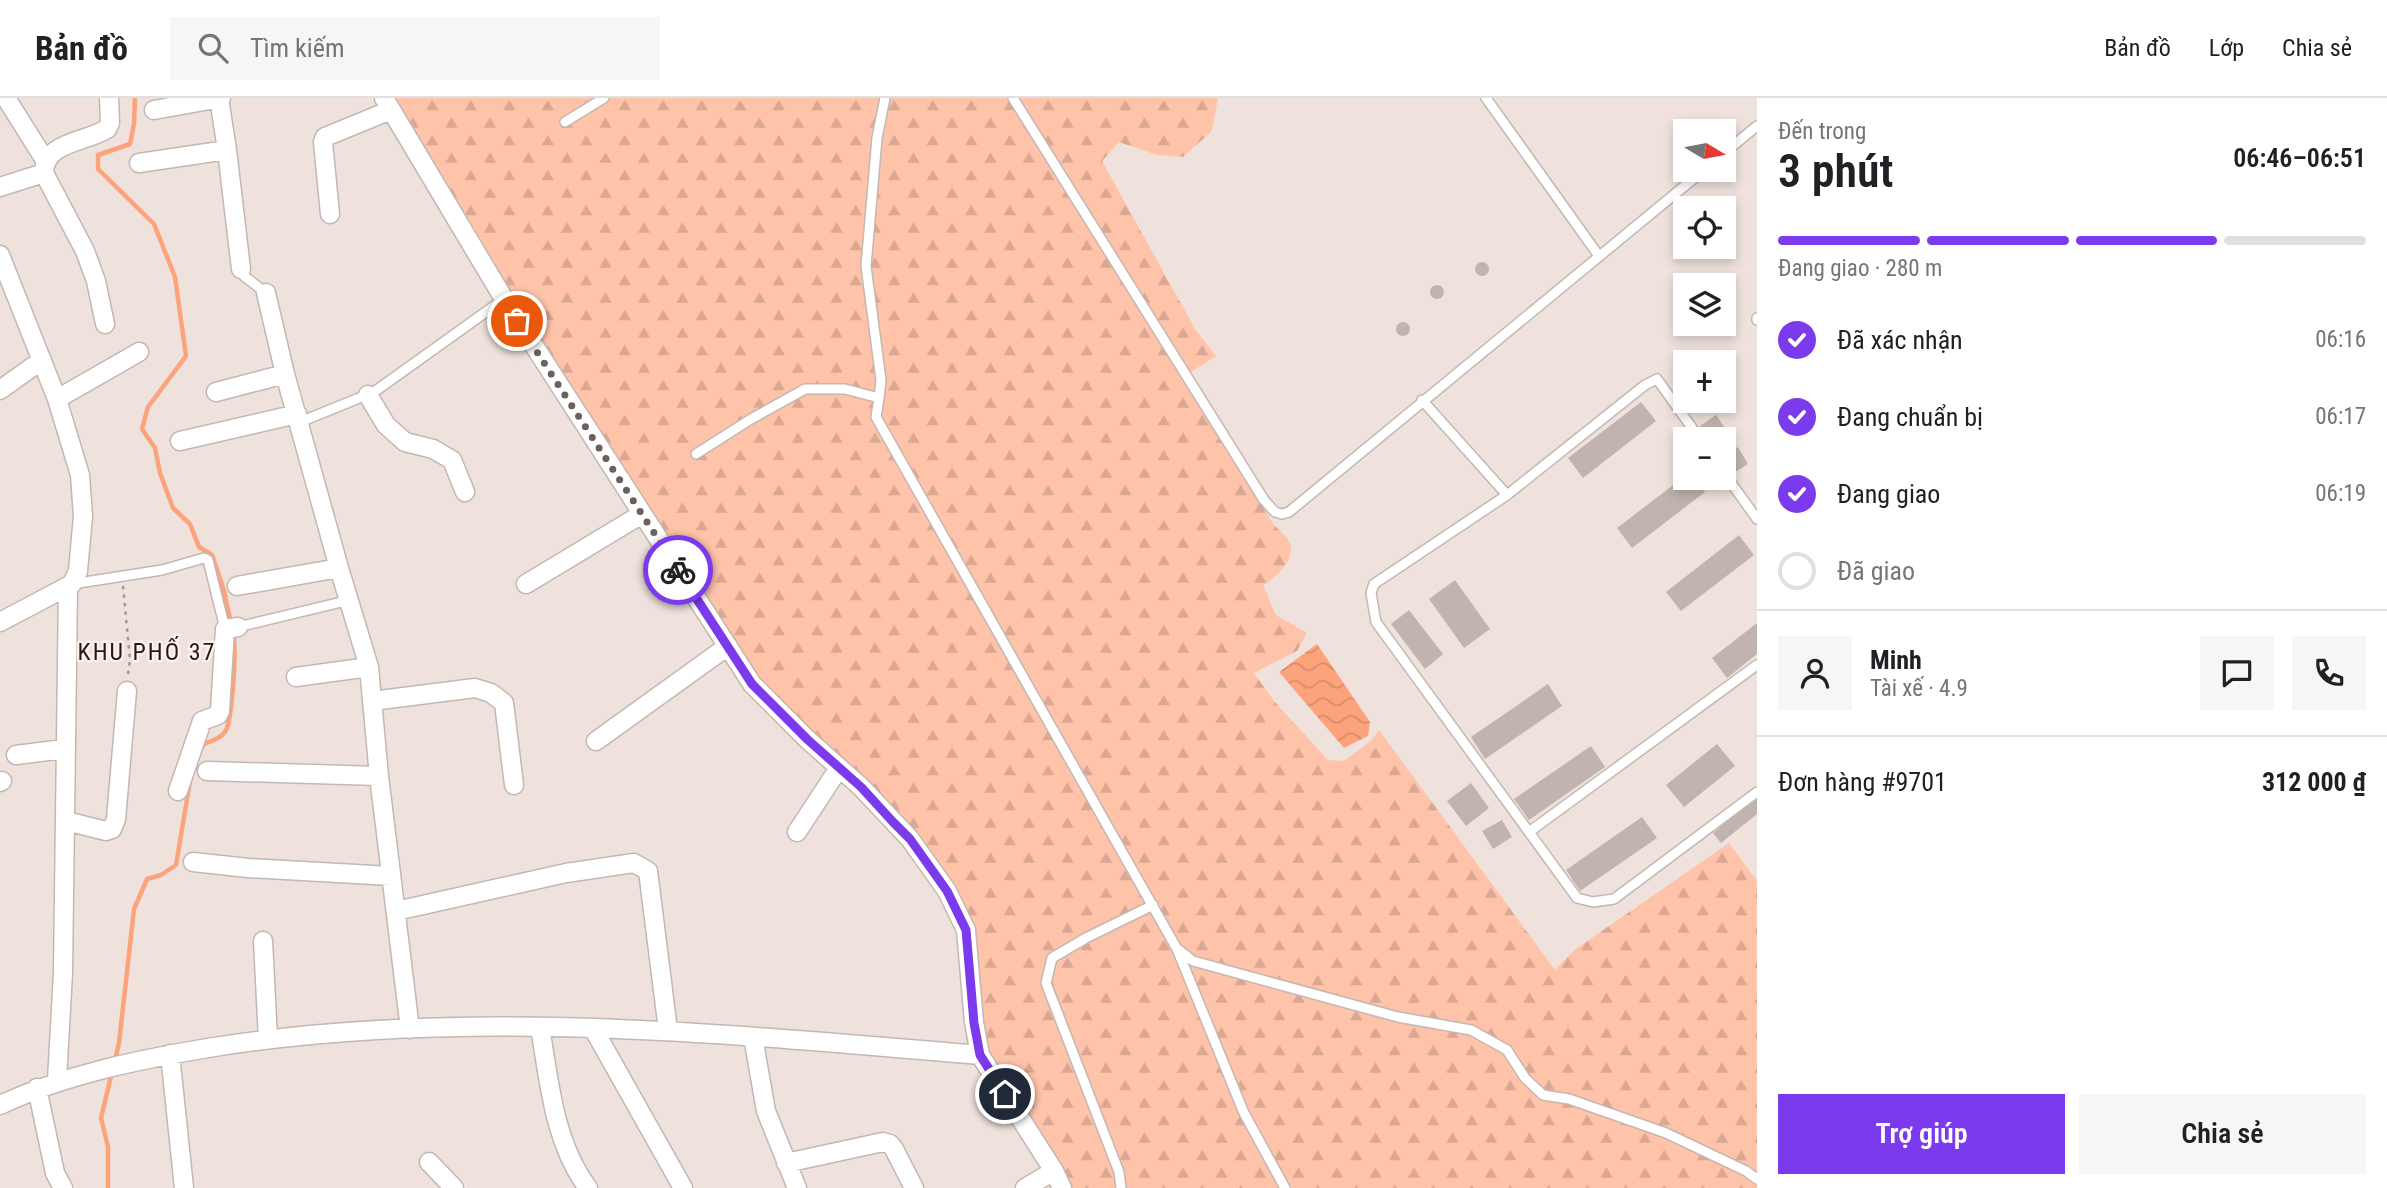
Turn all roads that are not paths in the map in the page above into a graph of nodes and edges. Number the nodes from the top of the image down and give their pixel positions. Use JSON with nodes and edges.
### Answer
{"nodes":[{"id":1,"x":6,"y":98,"type":"edge"},
{"id":2,"x":109,"y":98,"type":"edge"},
{"id":3,"x":219,"y":98,"type":"edge"},
{"id":4,"x":604,"y":98,"type":"edge"},
{"id":5,"x":885,"y":98,"type":"edge"},
{"id":6,"x":1013,"y":98,"type":"edge"},
{"id":7,"x":1486,"y":98,"type":"edge"},
{"id":8,"x":387,"y":104,"type":"edge"},
{"id":9,"x":154,"y":110,"type":"dead end"},
{"id":10,"x":565,"y":122,"type":"dead end"},
{"id":11,"x":1757,"y":126,"type":"edge"},
{"id":12,"x":1736,"y":143,"type":"edge"},
{"id":13,"x":227,"y":150,"type":"junction"},
{"id":14,"x":139,"y":163,"type":"dead end"},
{"id":15,"x":44,"y":166,"type":"junction"},
{"id":16,"x":1689,"y":182,"type":"edge"},
{"id":17,"x":0,"y":187,"type":"edge"},
{"id":18,"x":331,"y":214,"type":"dead end"},
{"id":19,"x":0,"y":255,"type":"edge"},
{"id":20,"x":1599,"y":256,"type":"junction"},
{"id":21,"x":241,"y":269,"type":"joint"},
{"id":22,"x":266,"y":293,"type":"joint"},
{"id":23,"x":503,"y":299,"type":"junction"},
{"id":24,"x":105,"y":324,"type":"dead end"},
{"id":25,"x":139,"y":352,"type":"dead end"},
{"id":26,"x":42,"y":360,"type":"junction"},
{"id":27,"x":285,"y":373,"type":"junction"},
{"id":28,"x":0,"y":390,"type":"edge"},
{"id":29,"x":216,"y":392,"type":"dead end"},
{"id":30,"x":368,"y":395,"type":"junction"},
{"id":31,"x":879,"y":398,"type":"junction"},
{"id":32,"x":57,"y":399,"type":"junction"},
{"id":33,"x":1422,"y":400,"type":"junction"},
{"id":34,"x":299,"y":418,"type":"junction"},
{"id":35,"x":1691,"y":427,"type":"edge"},
{"id":36,"x":180,"y":441,"type":"dead end"},
{"id":37,"x":696,"y":454,"type":"dead end"},
{"id":38,"x":1736,"y":489,"type":"edge"},
{"id":39,"x":466,"y":492,"type":"dead end"},
{"id":40,"x":1507,"y":495,"type":"junction"},
{"id":41,"x":642,"y":514,"type":"junction"},
{"id":42,"x":1757,"y":519,"type":"edge"},
{"id":43,"x":339,"y":568,"type":"junction"},
{"id":44,"x":526,"y":584,"type":"dead end"},
{"id":45,"x":70,"y":585,"type":"junction"},
{"id":46,"x":237,"y":586,"type":"dead end"},
{"id":47,"x":349,"y":600,"type":"junction"},
{"id":48,"x":0,"y":622,"type":"edge"},
{"id":49,"x":232,"y":628,"type":"junction"},
{"id":50,"x":727,"y":646,"type":"junction"},
{"id":51,"x":1757,"y":665,"type":"edge"},
{"id":52,"x":369,"y":667,"type":"junction"},
{"id":53,"x":296,"y":677,"type":"dead end"},
{"id":54,"x":127,"y":691,"type":"road end"},
{"id":55,"x":372,"y":701,"type":"junction"},
{"id":56,"x":596,"y":741,"type":"dead end"},
{"id":57,"x":64,"y":749,"type":"junction"},
{"id":58,"x":16,"y":755,"type":"dead end"},
{"id":59,"x":839,"y":768,"type":"junction"},
{"id":60,"x":207,"y":771,"type":"dead end"},
{"id":61,"x":379,"y":776,"type":"junction"},
{"id":62,"x":514,"y":785,"type":"dead end"},
{"id":63,"x":178,"y":791,"type":"dead end"},
{"id":64,"x":1757,"y":792,"type":"edge"},
{"id":65,"x":65,"y":821,"type":"junction"},
{"id":66,"x":797,"y":832,"type":"dead end"},
{"id":67,"x":1529,"y":832,"type":"junction"},
{"id":68,"x":193,"y":862,"type":"dead end"},
{"id":69,"x":391,"y":876,"type":"junction"},
{"id":70,"x":1153,"y":905,"type":"junction"},
{"id":71,"x":396,"y":911,"type":"junction"},
{"id":72,"x":263,"y":941,"type":"dead end"},
{"id":73,"x":1177,"y":949,"type":"junction"},
{"id":74,"x":540,"y":1027,"type":"junction"},
{"id":75,"x":410,"y":1029,"type":"junction"},
{"id":76,"x":594,"y":1030,"type":"junction"},
{"id":77,"x":668,"y":1030,"type":"junction"},
{"id":78,"x":753,"y":1037,"type":"junction"},
{"id":79,"x":268,"y":1039,"type":"junction"},
{"id":80,"x":170,"y":1054,"type":"junction"},
{"id":81,"x":980,"y":1055,"type":"junction"},
{"id":82,"x":57,"y":1080,"type":"junction"},
{"id":83,"x":37,"y":1088,"type":"junction"},
{"id":84,"x":0,"y":1105,"type":"edge"},
{"id":85,"x":429,"y":1162,"type":"dead end"},
{"id":86,"x":786,"y":1163,"type":"junction"},
{"id":87,"x":1054,"y":1171,"type":"junction"},
{"id":88,"x":1757,"y":1179,"type":"edge"},
{"id":89,"x":581,"y":1185,"type":"edge"},
{"id":90,"x":63,"y":1188,"type":"edge"},
{"id":91,"x":184,"y":1188,"type":"edge"},
{"id":92,"x":454,"y":1188,"type":"edge"},
{"id":93,"x":683,"y":1188,"type":"edge"},
{"id":94,"x":797,"y":1188,"type":"edge"},
{"id":95,"x":914,"y":1188,"type":"edge"},
{"id":96,"x":1025,"y":1188,"type":"edge"},
{"id":97,"x":1062,"y":1188,"type":"edge"},
{"id":98,"x":1121,"y":1188,"type":"edge"},
{"id":99,"x":1286,"y":1188,"type":"edge"}],
"edges":[{"from":1,"to":15,"type":"street"},
{"from":2,"to":15,"type":"street"},
{"from":3,"to":9,"type":"street"},
{"from":3,"to":13,"type":"street"},
{"from":4,"to":10,"type":"lane"},
{"from":5,"to":31,"type":"lane"},
{"from":6,"to":33,"type":"lane"},
{"from":7,"to":20,"type":"lane"},
{"from":8,"to":18,"type":"street"},
{"from":8,"to":23,"type":"street"},
{"from":11,"to":12,"type":"lane"},
{"from":13,"to":14,"type":"street"},
{"from":13,"to":21,"type":"street"},
{"from":15,"to":17,"type":"street"},
{"from":15,"to":24,"type":"street"},
{"from":16,"to":20,"type":"lane"},
{"from":19,"to":26,"type":"street"},
{"from":20,"to":33,"type":"lane"},
{"from":21,"to":22,"type":"lane"},
{"from":22,"to":27,"type":"street"},
{"from":23,"to":30,"type":"lane"},
{"from":23,"to":41,"type":"street"},
{"from":25,"to":32,"type":"street"},
{"from":26,"to":28,"type":"street"},
{"from":26,"to":32,"type":"street"},
{"from":27,"to":29,"type":"street"},
{"from":27,"to":34,"type":"street"},
{"from":30,"to":34,"type":"lane"},
{"from":30,"to":39,"type":"street"},
{"from":31,"to":37,"type":"lane"},
{"from":31,"to":70,"type":"lane"},
{"from":32,"to":45,"type":"street"},
{"from":33,"to":40,"type":"lane"},
{"from":34,"to":36,"type":"street"},
{"from":34,"to":43,"type":"street"},
{"from":35,"to":40,"type":"lane"},
{"from":38,"to":42,"type":"lane"},
{"from":40,"to":67,"type":"lane"},
{"from":41,"to":44,"type":"street"},
{"from":41,"to":50,"type":"street"},
{"from":43,"to":46,"type":"street"},
{"from":43,"to":47,"type":"street"},
{"from":45,"to":48,"type":"street"},
{"from":45,"to":49,"type":"lane"},
{"from":45,"to":57,"type":"street"},
{"from":47,"to":49,"type":"lane"},
{"from":47,"to":52,"type":"street"},
{"from":49,"to":63,"type":"street"},
{"from":50,"to":56,"type":"street"},
{"from":50,"to":59,"type":"street"},
{"from":51,"to":67,"type":"lane"},
{"from":52,"to":53,"type":"street"},
{"from":52,"to":55,"type":"street"},
{"from":54,"to":65,"type":"street"},
{"from":55,"to":61,"type":"street"},
{"from":55,"to":62,"type":"street"},
{"from":57,"to":58,"type":"street"},
{"from":57,"to":65,"type":"street"},
{"from":59,"to":66,"type":"street"},
{"from":59,"to":81,"type":"street"},
{"from":60,"to":61,"type":"street"},
{"from":61,"to":69,"type":"street"},
{"from":64,"to":67,"type":"lane"},
{"from":65,"to":82,"type":"street"},
{"from":68,"to":69,"type":"street"},
{"from":69,"to":71,"type":"street"},
{"from":70,"to":73,"type":"lane"},
{"from":70,"to":98,"type":"lane"},
{"from":71,"to":75,"type":"street"},
{"from":71,"to":77,"type":"street"},
{"from":72,"to":79,"type":"street"},
{"from":73,"to":88,"type":"lane"},
{"from":73,"to":99,"type":"lane"},
{"from":74,"to":75,"type":"street"},
{"from":74,"to":76,"type":"street"},
{"from":74,"to":89,"type":"street"},
{"from":75,"to":79,"type":"street"},
{"from":76,"to":77,"type":"street"},
{"from":76,"to":93,"type":"street"},
{"from":77,"to":78,"type":"street"},
{"from":78,"to":81,"type":"street"},
{"from":78,"to":86,"type":"street"},
{"from":79,"to":80,"type":"street"},
{"from":80,"to":82,"type":"street"},
{"from":80,"to":91,"type":"street"},
{"from":81,"to":87,"type":"street"},
{"from":82,"to":83,"type":"street"},
{"from":83,"to":84,"type":"street"},
{"from":83,"to":90,"type":"street"},
{"from":85,"to":92,"type":"street"},
{"from":86,"to":94,"type":"street"},
{"from":86,"to":95,"type":"street"},
{"from":87,"to":96,"type":"street"},
{"from":87,"to":97,"type":"street"}]}
